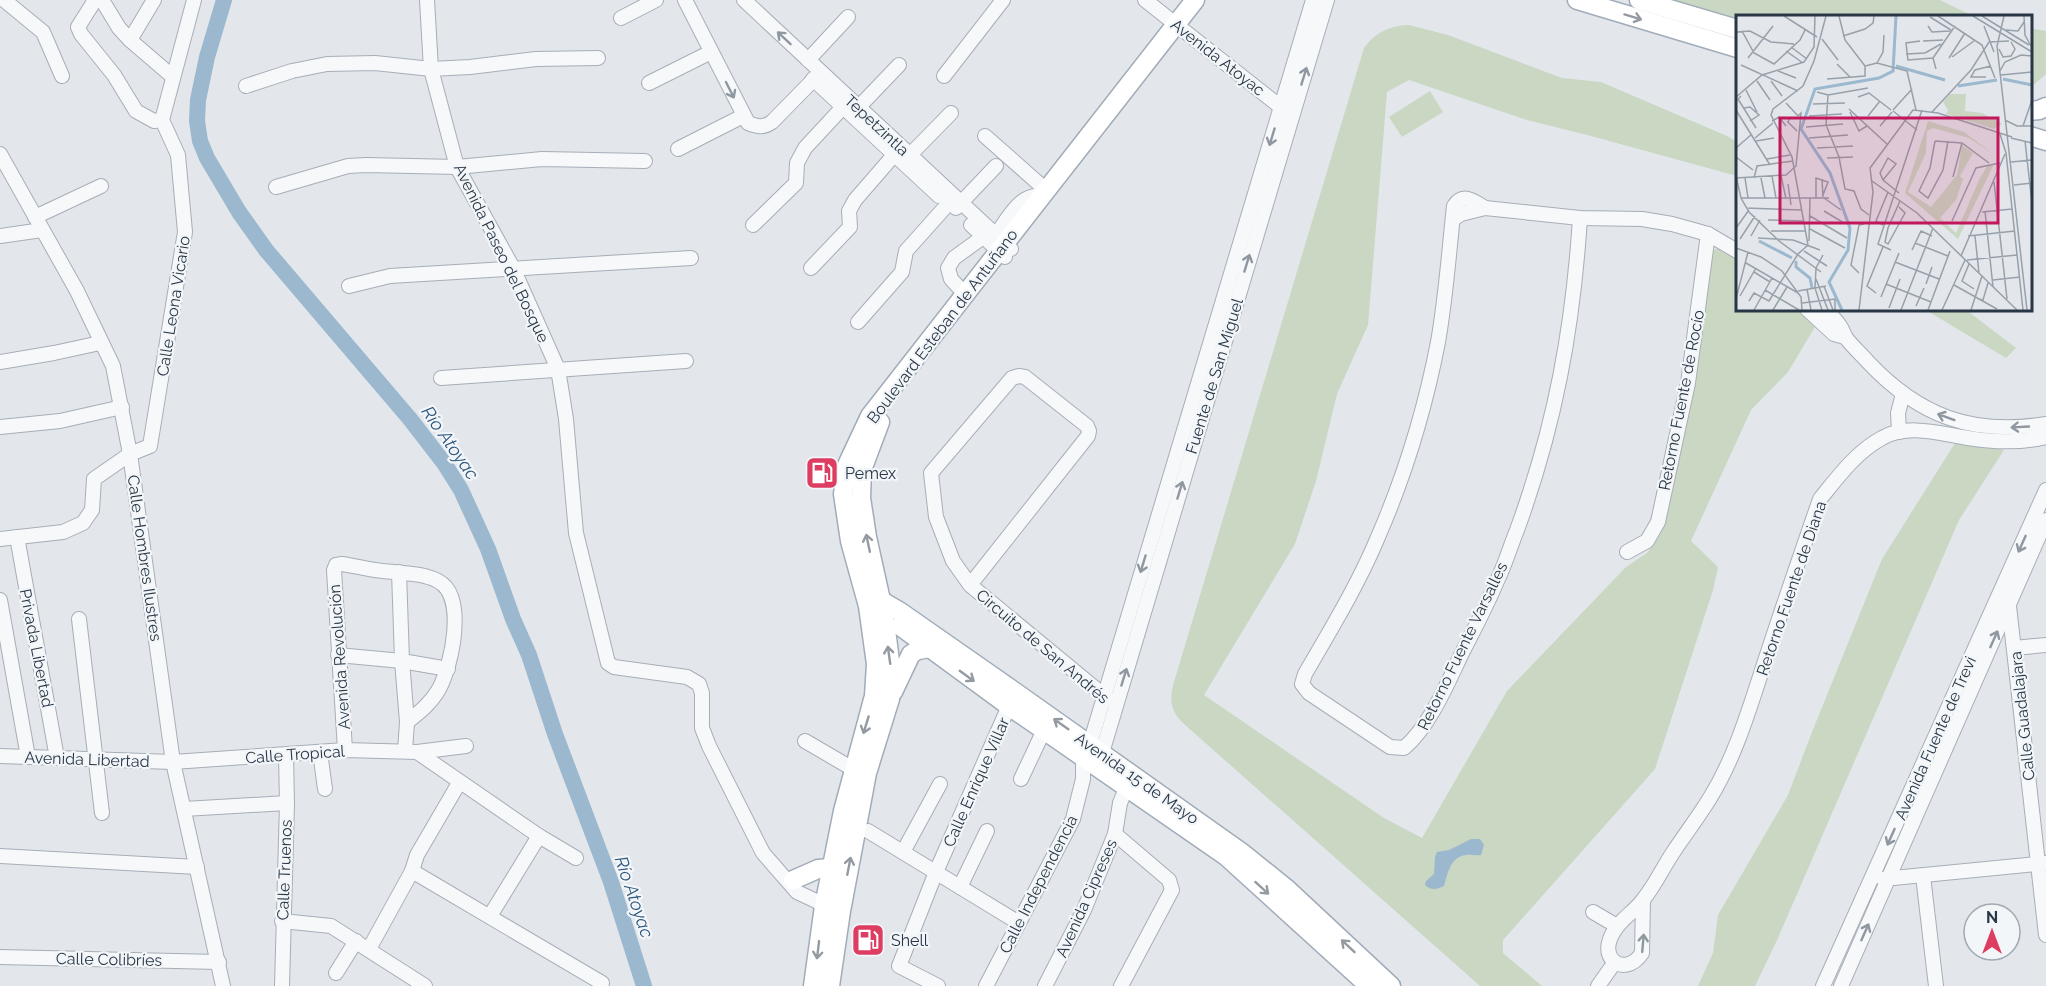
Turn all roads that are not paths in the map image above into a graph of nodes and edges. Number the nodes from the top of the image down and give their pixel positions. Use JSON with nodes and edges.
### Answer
{"nodes":[{"id":1,"x":4,"y":0,"type":"edge"},
{"id":2,"x":95,"y":0,"type":"edge"},
{"id":3,"x":102,"y":0,"type":"edge"},
{"id":4,"x":154,"y":0,"type":"edge"},
{"id":5,"x":194,"y":0,"type":"edge"},
{"id":6,"x":427,"y":0,"type":"edge"},
{"id":7,"x":656,"y":0,"type":"edge"},
{"id":8,"x":685,"y":0,"type":"edge"},
{"id":9,"x":744,"y":0,"type":"edge"},
{"id":10,"x":1003,"y":0,"type":"edge"},
{"id":11,"x":1145,"y":0,"type":"edge"},
{"id":12,"x":1195,"y":0,"type":"edge"},
{"id":13,"x":1207,"y":0,"type":"edge"},
{"id":14,"x":1313,"y":0,"type":"edge"},
{"id":15,"x":1327,"y":0,"type":"edge"},
{"id":16,"x":1577,"y":0,"type":"edge"},
{"id":17,"x":1639,"y":0,"type":"edge"},
{"id":18,"x":759,"y":5,"type":"edge"},
{"id":19,"x":848,"y":17,"type":"dead end"},
{"id":20,"x":621,"y":18,"type":"dead end"},
{"id":21,"x":1179,"y":26,"type":"junction"},
{"id":22,"x":1736,"y":29,"type":"edge"},
{"id":23,"x":130,"y":40,"type":"junction"},
{"id":24,"x":1736,"y":48,"type":"edge"},
{"id":25,"x":711,"y":52,"type":"junction"},
{"id":26,"x":598,"y":58,"type":"dead end"},
{"id":27,"x":808,"y":60,"type":"junction"},
{"id":28,"x":899,"y":65,"type":"dead end"},
{"id":29,"x":432,"y":69,"type":"junction"},
{"id":30,"x":62,"y":76,"type":"dead end"},
{"id":31,"x":817,"y":76,"type":"junction"},
{"id":32,"x":944,"y":76,"type":"dead end"},
{"id":33,"x":174,"y":77,"type":"junction"},
{"id":34,"x":649,"y":83,"type":"dead end"},
{"id":35,"x":246,"y":86,"type":"dead end"},
{"id":36,"x":2046,"y":107,"type":"edge"},
{"id":37,"x":851,"y":110,"type":"junction"},
{"id":38,"x":1286,"y":111,"type":"junction"},
{"id":39,"x":2031,"y":111,"type":"edge"},
{"id":40,"x":951,"y":113,"type":"dead end"},
{"id":41,"x":743,"y":116,"type":"junction"},
{"id":42,"x":2031,"y":118,"type":"edge"},
{"id":43,"x":162,"y":120,"type":"junction"},
{"id":44,"x":2046,"y":123,"type":"edge"},
{"id":45,"x":985,"y":136,"type":"dead end"},
{"id":46,"x":2031,"y":136,"type":"edge"},
{"id":47,"x":2046,"y":141,"type":"edge"},
{"id":48,"x":678,"y":149,"type":"dead end"},
{"id":49,"x":0,"y":154,"type":"edge"},
{"id":50,"x":902,"y":157,"type":"junction"},
{"id":51,"x":645,"y":161,"type":"dead end"},
{"id":52,"x":996,"y":166,"type":"dead end"},
{"id":53,"x":458,"y":167,"type":"junction"},
{"id":54,"x":101,"y":186,"type":"dead end"},
{"id":55,"x":276,"y":187,"type":"dead end"},
{"id":56,"x":1044,"y":193,"type":"junction"},
{"id":57,"x":954,"y":206,"type":"junction"},
{"id":58,"x":35,"y":217,"type":"junction"},
{"id":59,"x":1580,"y":218,"type":"junction"},
{"id":60,"x":753,"y":225,"type":"dead end"},
{"id":61,"x":42,"y":230,"type":"junction"},
{"id":62,"x":1708,"y":234,"type":"junction"},
{"id":63,"x":0,"y":236,"type":"edge"},
{"id":64,"x":1000,"y":245,"type":"junction"},
{"id":65,"x":1736,"y":250,"type":"edge"},
{"id":66,"x":691,"y":258,"type":"dead end"},
{"id":67,"x":513,"y":268,"type":"junction"},
{"id":68,"x":811,"y":268,"type":"dead end"},
{"id":69,"x":349,"y":286,"type":"dead end"},
{"id":70,"x":965,"y":294,"type":"junction"},
{"id":71,"x":1808,"y":310,"type":"edge"},
{"id":72,"x":1826,"y":310,"type":"edge"},
{"id":73,"x":858,"y":322,"type":"dead end"},
{"id":74,"x":1845,"y":337,"type":"junction"},
{"id":75,"x":100,"y":343,"type":"junction"},
{"id":76,"x":686,"y":361,"type":"dead end"},
{"id":77,"x":0,"y":362,"type":"edge"},
{"id":78,"x":558,"y":369,"type":"junction"},
{"id":79,"x":441,"y":378,"type":"dead end"},
{"id":80,"x":1902,"y":394,"type":"junction"},
{"id":81,"x":122,"y":407,"type":"junction"},
{"id":82,"x":2046,"y":424,"type":"edge"},
{"id":83,"x":0,"y":427,"type":"edge"},
{"id":84,"x":1899,"y":432,"type":"junction"},
{"id":85,"x":2046,"y":437,"type":"edge"},
{"id":86,"x":130,"y":454,"type":"junction"},
{"id":87,"x":2046,"y":490,"type":"edge"},
{"id":88,"x":2046,"y":520,"type":"edge"},
{"id":89,"x":16,"y":537,"type":"junction"},
{"id":90,"x":0,"y":539,"type":"edge"},
{"id":91,"x":1628,"y":552,"type":"dead end"},
{"id":92,"x":399,"y":572,"type":"junction"},
{"id":93,"x":970,"y":585,"type":"junction"},
{"id":94,"x":0,"y":600,"type":"edge"},
{"id":95,"x":875,"y":603,"type":"junction"},
{"id":96,"x":2009,"y":604,"type":"junction"},
{"id":97,"x":79,"y":619,"type":"dead end"},
{"id":98,"x":2046,"y":645,"type":"edge"},
{"id":99,"x":930,"y":648,"type":"junction"},
{"id":100,"x":2014,"y":648,"type":"junction"},
{"id":101,"x":338,"y":655,"type":"junction"},
{"id":102,"x":402,"y":661,"type":"junction"},
{"id":103,"x":448,"y":669,"type":"junction"},
{"id":104,"x":1104,"y":694,"type":"junction"},
{"id":105,"x":890,"y":699,"type":"junction"},
{"id":106,"x":1012,"y":699,"type":"junction"},
{"id":107,"x":1115,"y":707,"type":"junction"},
{"id":108,"x":407,"y":722,"type":"junction"},
{"id":109,"x":1044,"y":730,"type":"junction"},
{"id":110,"x":805,"y":741,"type":"dead end"},
{"id":111,"x":466,"y":746,"type":"dead end"},
{"id":112,"x":345,"y":750,"type":"junction"},
{"id":113,"x":411,"y":751,"type":"junction"},
{"id":114,"x":320,"y":752,"type":"junction"},
{"id":115,"x":286,"y":755,"type":"junction"},
{"id":116,"x":0,"y":756,"type":"edge"},
{"id":117,"x":28,"y":757,"type":"junction"},
{"id":118,"x":57,"y":758,"type":"junction"},
{"id":119,"x":94,"y":759,"type":"junction"},
{"id":120,"x":1091,"y":760,"type":"junction"},
{"id":121,"x":174,"y":762,"type":"junction"},
{"id":122,"x":853,"y":769,"type":"junction"},
{"id":123,"x":1021,"y":779,"type":"dead end"},
{"id":124,"x":1129,"y":781,"type":"junction"},
{"id":125,"x":459,"y":783,"type":"junction"},
{"id":126,"x":940,"y":784,"type":"dead end"},
{"id":127,"x":325,"y":789,"type":"dead end"},
{"id":128,"x":287,"y":803,"type":"junction"},
{"id":129,"x":184,"y":809,"type":"junction"},
{"id":130,"x":102,"y":813,"type":"dead end"},
{"id":131,"x":868,"y":831,"type":"dead end"},
{"id":132,"x":987,"y":831,"type":"dead end"},
{"id":133,"x":1115,"y":834,"type":"junction"},
{"id":134,"x":539,"y":836,"type":"junction"},
{"id":135,"x":903,"y":852,"type":"junction"},
{"id":136,"x":0,"y":856,"type":"edge"},
{"id":137,"x":576,"y":858,"type":"dead end"},
{"id":138,"x":2042,"y":864,"type":"edge"},
{"id":139,"x":197,"y":867,"type":"junction"},
{"id":140,"x":831,"y":868,"type":"junction"},
{"id":141,"x":412,"y":871,"type":"junction"},
{"id":142,"x":936,"y":872,"type":"junction"},
{"id":143,"x":1923,"y":876,"type":"junction"},
{"id":144,"x":788,"y":877,"type":"junction"},
{"id":145,"x":1872,"y":878,"type":"junction"},
{"id":146,"x":1888,"y":879,"type":"junction"},
{"id":147,"x":960,"y":887,"type":"junction"},
{"id":148,"x":1643,"y":900,"type":"junction"},
{"id":149,"x":833,"y":904,"type":"junction"},
{"id":150,"x":1593,"y":912,"type":"dead end"},
{"id":151,"x":490,"y":916,"type":"junction"},
{"id":152,"x":282,"y":921,"type":"junction"},
{"id":153,"x":1019,"y":923,"type":"junction"},
{"id":154,"x":1617,"y":926,"type":"junction"},
{"id":155,"x":2046,"y":935,"type":"edge"},
{"id":156,"x":356,"y":941,"type":"junction"},
{"id":157,"x":369,"y":949,"type":"junction"},
{"id":158,"x":0,"y":957,"type":"edge"},
{"id":159,"x":219,"y":962,"type":"junction"},
{"id":160,"x":1615,"y":962,"type":"junction"},
{"id":161,"x":336,"y":973,"type":"dead end"},
{"id":162,"x":602,"y":983,"type":"dead end"},
{"id":163,"x":223,"y":986,"type":"edge"},
{"id":164,"x":282,"y":986,"type":"edge"},
{"id":165,"x":425,"y":986,"type":"edge"},
{"id":166,"x":813,"y":986,"type":"edge"},
{"id":167,"x":830,"y":986,"type":"edge"},
{"id":168,"x":938,"y":986,"type":"edge"},
{"id":169,"x":986,"y":986,"type":"edge"},
{"id":170,"x":1045,"y":986,"type":"edge"},
{"id":171,"x":1121,"y":986,"type":"edge"},
{"id":172,"x":1369,"y":986,"type":"edge"},
{"id":173,"x":1390,"y":986,"type":"edge"},
{"id":174,"x":1598,"y":986,"type":"edge"},
{"id":175,"x":1823,"y":986,"type":"edge"},
{"id":176,"x":1841,"y":986,"type":"edge"},
{"id":177,"x":1936,"y":986,"type":"edge"}],
"edges":[{"from":1,"to":30,"type":"street"},
{"from":2,"to":43,"type":"street"},
{"from":3,"to":23,"type":"street"},
{"from":4,"to":23,"type":"street"},
{"from":5,"to":33,"type":"street"},
{"from":6,"to":29,"type":"street","name":"Avenida Paseo del Bosque"},
{"from":7,"to":20,"type":"street"},
{"from":8,"to":25,"type":"street"},
{"from":9,"to":18,"type":"street","name":"Tepetzintla"},
{"from":10,"to":32,"type":"street"},
{"from":11,"to":21,"type":"street","name":"Avenida Atoyac"},
{"from":12,"to":21,"type":"main road","name":"Boulevard Esteban de Antuñano"},
{"from":13,"to":21,"type":"main road","name":"Boulevard Esteban de Antuñano"},
{"from":14,"to":38,"type":"street","name":"Fuente de San Miguel"},
{"from":38,"to":15,"type":"street","name":"Fuente de San Miguel","one_way":true},
{"from":16,"to":24,"type":"main road","one_way":true},
{"from":17,"to":22,"type":"main road"},
{"from":27,"to":18,"type":"street","name":"Tepetzintla","one_way":true},
{"from":19,"to":27,"type":"street"},
{"from":21,"to":38,"type":"street","name":"Avenida Atoyac"},
{"from":21,"to":56,"type":"main road","name":"Boulevard Esteban de Antuñano"},
{"from":21,"to":64,"type":"main road","name":"Boulevard Esteban de Antuñano"},
{"from":23,"to":33,"type":"street"},
{"from":25,"to":34,"type":"street"},
{"from":25,"to":41,"type":"street","one_way":true},
{"from":26,"to":29,"type":"street"},
{"from":27,"to":31,"type":"street","name":"Tepetzintla"},
{"from":28,"to":37,"type":"street"},
{"from":29,"to":35,"type":"street"},
{"from":29,"to":53,"type":"street","name":"Avenida Paseo del Bosque"},
{"from":31,"to":37,"type":"street","name":"Tepetzintla"},
{"from":31,"to":41,"type":"street"},
{"from":33,"to":43,"type":"street"},
{"from":36,"to":39,"type":"main road"},
{"from":37,"to":50,"type":"street","name":"Tepetzintla"},
{"from":37,"to":60,"type":"street"},
{"from":38,"to":104,"type":"street","name":"Fuente de San Miguel","one_way":true},
{"from":107,"to":38,"type":"street","name":"Fuente de San Miguel","one_way":true},
{"from":40,"to":50,"type":"street"},
{"from":41,"to":48,"type":"street"},
{"from":42,"to":44,"type":"main road"},
{"from":43,"to":86,"type":"street","name":"Calle Leona Vicario"},
{"from":45,"to":56,"type":"street"},
{"from":46,"to":47,"type":"main road"},
{"from":49,"to":58,"type":"street","name":"Calle Hombres Ilustres"},
{"from":50,"to":57,"type":"street","name":"Tepetzintla"},
{"from":50,"to":68,"type":"street"},
{"from":51,"to":53,"type":"street"},
{"from":52,"to":57,"type":"street"},
{"from":53,"to":55,"type":"street"},
{"from":53,"to":67,"type":"street","name":"Avenida Paseo del Bosque"},
{"from":54,"to":58,"type":"street"},
{"from":56,"to":64,"type":"main road","name":"Boulevard Esteban de Antuñano"},
{"from":57,"to":64,"type":"street","name":"Tepetzintla"},
{"from":57,"to":73,"type":"street"},
{"from":58,"to":61,"type":"street","name":"Calle Hombres Ilustres"},
{"from":59,"to":59,"type":"street","name":"Retorno Fuente Varsalles"},
{"from":59,"to":62,"type":"street"},
{"from":61,"to":63,"type":"street"},
{"from":61,"to":75,"type":"street","name":"Calle Hombres Ilustres"},
{"from":62,"to":65,"type":"street"},
{"from":62,"to":91,"type":"street","name":"Retorno Fuente de Rocío"},
{"from":64,"to":70,"type":"main road","name":"Boulevard Esteban de Antuñano"},
{"from":64,"to":70,"type":"street"},
{"from":95,"to":64,"type":"main road","name":"Boulevard Esteban de Antuñano","one_way":true},
{"from":66,"to":67,"type":"street"},
{"from":67,"to":69,"type":"street"},
{"from":67,"to":78,"type":"street","name":"Avenida Paseo del Bosque"},
{"from":70,"to":95,"type":"main road","name":"Boulevard Esteban de Antuñano"},
{"from":71,"to":74,"type":"street"},
{"from":72,"to":74,"type":"street"},
{"from":74,"to":80,"type":"street"},
{"from":75,"to":77,"type":"street"},
{"from":75,"to":81,"type":"street","name":"Calle Hombres Ilustres"},
{"from":76,"to":78,"type":"street"},
{"from":78,"to":79,"type":"street"},
{"from":78,"to":144,"type":"street","name":"Avenida Paseo del Bosque"},
{"from":82,"to":80,"type":"street","one_way":true},
{"from":80,"to":84,"type":"street"},
{"from":81,"to":83,"type":"street"},
{"from":81,"to":86,"type":"street","name":"Calle Hombres Ilustres"},
{"from":84,"to":85,"type":"street","name":"Retorno Fuente de Diana"},
{"from":84,"to":148,"type":"street","name":"Retorno Fuente de Diana"},
{"from":86,"to":89,"type":"street"},
{"from":86,"to":121,"type":"street","name":"Calle Hombres Ilustres"},
{"from":87,"to":145,"type":"street","name":"Avenida Fuente de Trevi","one_way":true},
{"from":88,"to":96,"type":"street","name":"Avenida Fuente de Trevi"},
{"from":89,"to":90,"type":"street"},
{"from":89,"to":118,"type":"street","name":"Privada Libertad"},
{"from":92,"to":101,"type":"street","name":"Avenida Revolución"},
{"from":92,"to":102,"type":"street"},
{"from":92,"to":103,"type":"street"},
{"from":93,"to":93,"type":"street","name":"Circuito de San Andrés"},
{"from":93,"to":104,"type":"street","name":"Circuito de San Andrés"},
{"from":94,"to":117,"type":"street","name":"Privada Libertad"},
{"from":95,"to":99,"type":"main road","name":"Avenida 15 de Mayo"},
{"from":105,"to":95,"type":"main road","name":"Boulevard Esteban de Antuñano","one_way":true},
{"from":95,"to":106,"type":"main road","name":"Avenida 15 de Mayo"},
{"from":95,"to":122,"type":"main road","name":"Boulevard Esteban de Antuñano","one_way":true},
{"from":96,"to":100,"type":"street","name":"Calle Guadalajara"},
{"from":146,"to":96,"type":"street","name":"Avenida Fuente de Trevi","one_way":true},
{"from":97,"to":119,"type":"street"},
{"from":98,"to":100,"type":"street"},
{"from":99,"to":105,"type":"main road"},
{"from":99,"to":106,"type":"main road","name":"Avenida 15 de Mayo","one_way":true},
{"from":100,"to":138,"type":"street","name":"Calle Guadalajara"},
{"from":101,"to":102,"type":"street"},
{"from":101,"to":112,"type":"street","name":"Avenida Revolución"},
{"from":102,"to":103,"type":"street"},
{"from":102,"to":108,"type":"street"},
{"from":103,"to":108,"type":"street"},
{"from":104,"to":107,"type":"street","name":"Circuito de San Andrés"},
{"from":104,"to":120,"type":"street","name":"Fuente de San Miguel"},
{"from":149,"to":105,"type":"main road","name":"Boulevard Esteban de Antuñano","one_way":true},
{"from":106,"to":109,"type":"main road","name":"Avenida 15 de Mayo"},
{"from":120,"to":106,"type":"main road","name":"Avenida 15 de Mayo","one_way":true},
{"from":106,"to":142,"type":"street","name":"Calle Enrique Villar"},
{"from":107,"to":120,"type":"street","name":"Fuente de San Miguel"},
{"from":108,"to":113,"type":"street"},
{"from":109,"to":120,"type":"main road","name":"Avenida 15 de Mayo"},
{"from":109,"to":123,"type":"street"},
{"from":110,"to":122,"type":"street"},
{"from":111,"to":113,"type":"street","name":"Calle Tropical"},
{"from":112,"to":113,"type":"street","name":"Calle Tropical"},
{"from":112,"to":114,"type":"street","name":"Calle Tropical"},
{"from":113,"to":125,"type":"street"},
{"from":114,"to":115,"type":"street","name":"Calle Tropical"},
{"from":114,"to":127,"type":"street"},
{"from":115,"to":121,"type":"street","name":"Calle Tropical"},
{"from":115,"to":128,"type":"street","name":"Calle Truenos"},
{"from":116,"to":117,"type":"street","name":"Avenida Libertad"},
{"from":117,"to":118,"type":"street","name":"Avenida Libertad"},
{"from":118,"to":119,"type":"street","name":"Avenida Libertad"},
{"from":119,"to":121,"type":"street","name":"Avenida Libertad"},
{"from":119,"to":130,"type":"street"},
{"from":120,"to":124,"type":"main road","name":"Avenida 15 de Mayo"},
{"from":120,"to":153,"type":"street","name":"Calle Independencia"},
{"from":121,"to":129,"type":"street","name":"Calle Hombres Ilustres"},
{"from":122,"to":140,"type":"main road","name":"Boulevard Esteban de Antuñano"},
{"from":124,"to":133,"type":"street","name":"Avenida Cipreses"},
{"from":124,"to":172,"type":"main road","name":"Avenida 15 de Mayo","one_way":true},
{"from":173,"to":124,"type":"main road","name":"Avenida 15 de Mayo","one_way":true},
{"from":125,"to":134,"type":"street"},
{"from":125,"to":141,"type":"street"},
{"from":126,"to":135,"type":"street"},
{"from":128,"to":129,"type":"street"},
{"from":128,"to":152,"type":"street","name":"Calle Truenos"},
{"from":129,"to":139,"type":"street","name":"Calle Hombres Ilustres"},
{"from":131,"to":135,"type":"street"},
{"from":132,"to":147,"type":"street"},
{"from":133,"to":170,"type":"street","name":"Avenida Cipreses"},
{"from":133,"to":171,"type":"street"},
{"from":134,"to":137,"type":"street"},
{"from":134,"to":151,"type":"street"},
{"from":135,"to":142,"type":"street"},
{"from":136,"to":139,"type":"street"},
{"from":138,"to":143,"type":"street"},
{"from":138,"to":155,"type":"street","name":"Calle Guadalajara"},
{"from":139,"to":159,"type":"street","name":"Calle Hombres Ilustres"},
{"from":140,"to":144,"type":"main road"},
{"from":140,"to":149,"type":"main road","name":"Boulevard Esteban de Antuñano"},
{"from":141,"to":151,"type":"street"},
{"from":141,"to":157,"type":"street"},
{"from":142,"to":147,"type":"street"},
{"from":142,"to":168,"type":"street","name":"Calle Enrique Villar"},
{"from":143,"to":146,"type":"street"},
{"from":143,"to":177,"type":"street"},
{"from":144,"to":149,"type":"street","name":"Avenida Paseo del Bosque"},
{"from":145,"to":146,"type":"street"},
{"from":145,"to":175,"type":"street","name":"Avenida Fuente de Trevi"},
{"from":176,"to":146,"type":"street","name":"Avenida Fuente de Trevi","one_way":true},
{"from":147,"to":153,"type":"street"},
{"from":148,"to":154,"type":"street","name":"Retorno Fuente de Diana"},
{"from":160,"to":148,"type":"street","one_way":true},
{"from":149,"to":166,"type":"main road","name":"Boulevard Esteban de Antuñano","one_way":true},
{"from":149,"to":167,"type":"main road","name":"Boulevard Esteban de Antuñano"},
{"from":150,"to":154,"type":"street"},
{"from":151,"to":162,"type":"street"},
{"from":152,"to":156,"type":"street"},
{"from":152,"to":164,"type":"street","name":"Calle Truenos"},
{"from":153,"to":169,"type":"street","name":"Calle Independencia"},
{"from":154,"to":160,"type":"street","name":"Retorno Fuente de Diana"},
{"from":156,"to":157,"type":"street"},
{"from":156,"to":161,"type":"street"},
{"from":157,"to":165,"type":"street"},
{"from":158,"to":159,"type":"street","name":"Calle Colibríes"},
{"from":159,"to":163,"type":"street","name":"Calle Hombres Ilustres"},
{"from":160,"to":174,"type":"street"}]}
